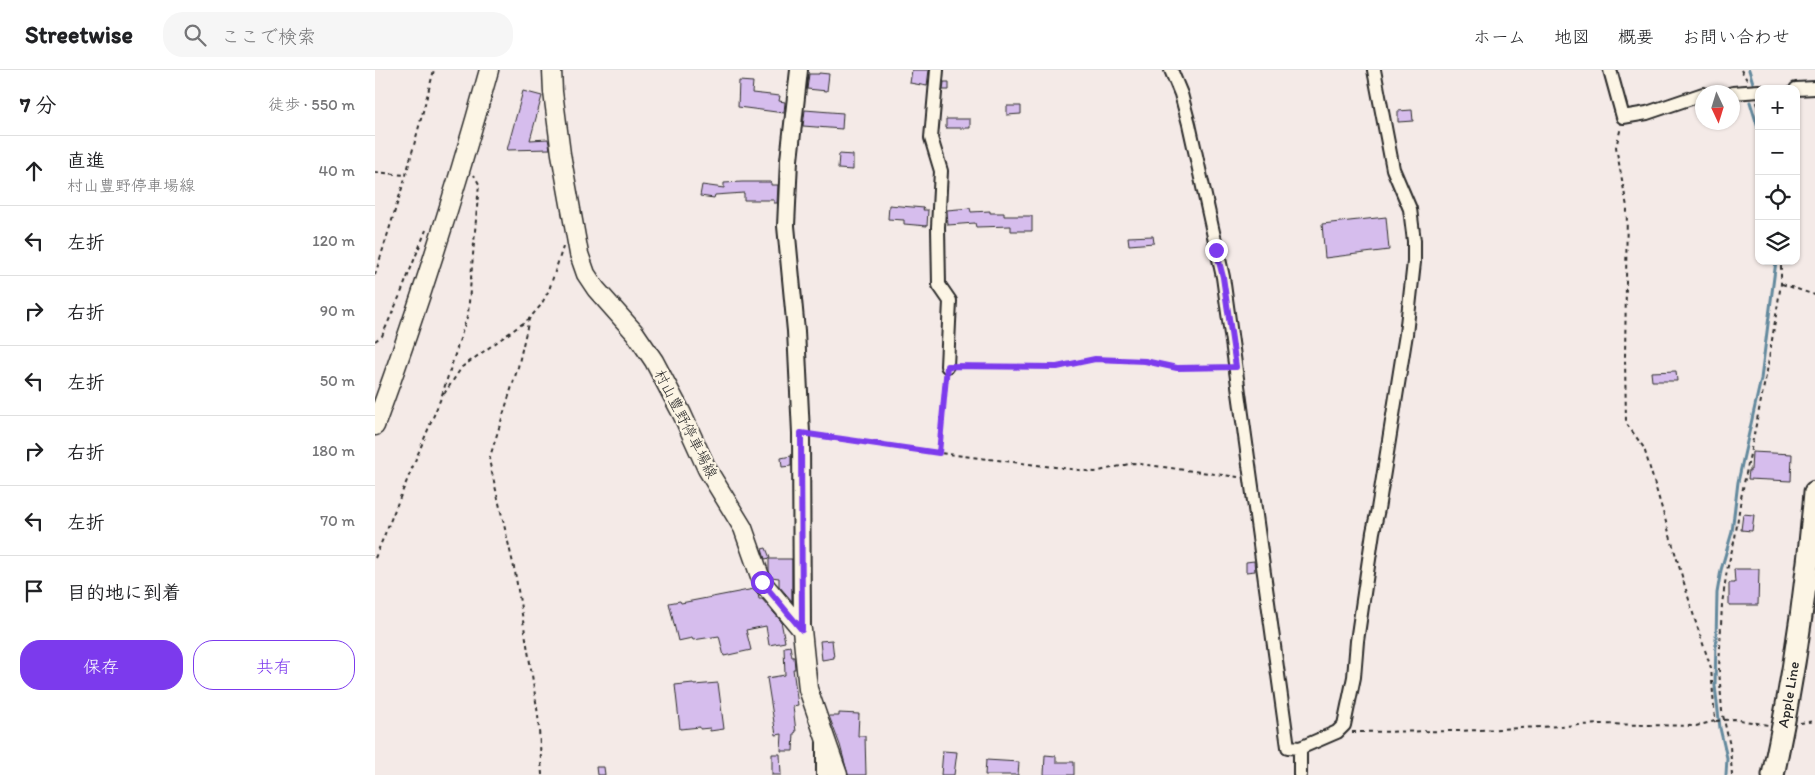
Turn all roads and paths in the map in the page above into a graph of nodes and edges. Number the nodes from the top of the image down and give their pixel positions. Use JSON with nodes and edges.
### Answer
{"nodes":[{"id":1,"x":434,"y":70,"type":"edge"},
{"id":2,"x":489,"y":70,"type":"edge"},
{"id":3,"x":552,"y":70,"type":"edge"},
{"id":4,"x":799,"y":70,"type":"edge"},
{"id":5,"x":937,"y":70,"type":"edge"},
{"id":6,"x":1171,"y":70,"type":"edge"},
{"id":7,"x":1374,"y":70,"type":"edge"},
{"id":8,"x":1610,"y":70,"type":"edge"},
{"id":9,"x":1815,"y":88,"type":"edge"},
{"id":10,"x":1800,"y":89,"type":"edge"},
{"id":11,"x":1755,"y":92,"type":"edge"},
{"id":12,"x":1740,"y":93,"type":"edge"},
{"id":13,"x":1695,"y":97,"type":"edge"},
{"id":14,"x":1623,"y":117,"type":"junction"},
{"id":15,"x":375,"y":172,"type":"edge"},
{"id":16,"x":461,"y":172,"type":"junction"},
{"id":17,"x":406,"y":175,"type":"junction"},
{"id":18,"x":426,"y":229,"type":"dead end"},
{"id":19,"x":576,"y":232,"type":"junction"},
{"id":20,"x":1781,"y":265,"type":"edge"},
{"id":21,"x":375,"y":275,"type":"edge"},
{"id":22,"x":1781,"y":284,"type":"junction"},
{"id":23,"x":1815,"y":295,"type":"edge"},
{"id":24,"x":531,"y":317,"type":"junction"},
{"id":25,"x":375,"y":341,"type":"edge"},
{"id":26,"x":947,"y":366,"type":"junction"},
{"id":27,"x":1236,"y":367,"type":"junction"},
{"id":28,"x":441,"y":398,"type":"junction"},
{"id":29,"x":375,"y":426,"type":"edge"},
{"id":30,"x":801,"y":433,"type":"junction"},
{"id":31,"x":939,"y":453,"type":"junction"},
{"id":32,"x":1251,"y":478,"type":"junction"},
{"id":33,"x":1815,"y":492,"type":"edge"},
{"id":34,"x":375,"y":558,"type":"edge"},
{"id":35,"x":802,"y":630,"type":"junction"},
{"id":36,"x":1724,"y":720,"type":"junction"},
{"id":37,"x":1715,"y":721,"type":"junction"},
{"id":38,"x":1783,"y":725,"type":"junction"},
{"id":39,"x":823,"y":731,"type":"junction"},
{"id":40,"x":1337,"y":732,"type":"junction"},
{"id":41,"x":1300,"y":748,"type":"junction"},
{"id":42,"x":542,"y":775,"type":"edge"},
{"id":43,"x":823,"y":775,"type":"edge"},
{"id":44,"x":838,"y":775,"type":"edge"},
{"id":45,"x":1300,"y":775,"type":"edge"},
{"id":46,"x":1732,"y":775,"type":"edge"},
{"id":47,"x":1773,"y":775,"type":"edge"}],
"edges":[{"from":1,"to":17,"type":"path"},
{"from":2,"to":16,"type":"main road"},
{"from":3,"to":19,"type":"main road","name":"村山豊野停車場線"},
{"from":4,"to":30,"type":"street"},
{"from":5,"to":26,"type":"street"},
{"from":6,"to":27,"type":"street"},
{"from":7,"to":40,"type":"street"},
{"from":8,"to":14,"type":"street"},
{"from":9,"to":10,"type":"street"},
{"from":11,"to":12,"type":"street"},
{"from":13,"to":14,"type":"street"},
{"from":14,"to":37,"type":"path"},
{"from":15,"to":17,"type":"path"},
{"from":16,"to":28,"type":"path"},
{"from":16,"to":29,"type":"main road"},
{"from":17,"to":21,"type":"path"},
{"from":18,"to":25,"type":"path"},
{"from":19,"to":24,"type":"path"},
{"from":19,"to":35,"type":"main road","name":"村山豊野停車場線"},
{"from":20,"to":22,"type":"path"},
{"from":22,"to":23,"type":"path"},
{"from":22,"to":36,"type":"path"},
{"from":24,"to":28,"type":"path"},
{"from":24,"to":42,"type":"path"},
{"from":26,"to":27,"type":"path"},
{"from":26,"to":31,"type":"path"},
{"from":27,"to":32,"type":"street"},
{"from":28,"to":34,"type":"path"},
{"from":30,"to":31,"type":"path"},
{"from":30,"to":35,"type":"street"},
{"from":31,"to":32,"type":"path"},
{"from":32,"to":41,"type":"street"},
{"from":33,"to":38,"type":"highway","name":"Apple Line"},
{"from":35,"to":39,"type":"main road"},
{"from":36,"to":37,"type":"path"},
{"from":36,"to":38,"type":"path"},
{"from":36,"to":46,"type":"path"},
{"from":37,"to":40,"type":"path"},
{"from":38,"to":47,"type":"highway","name":"Apple Line"},
{"from":39,"to":43,"type":"street"},
{"from":39,"to":44,"type":"main road"},
{"from":40,"to":41,"type":"street"},
{"from":41,"to":45,"type":"street"}]}
